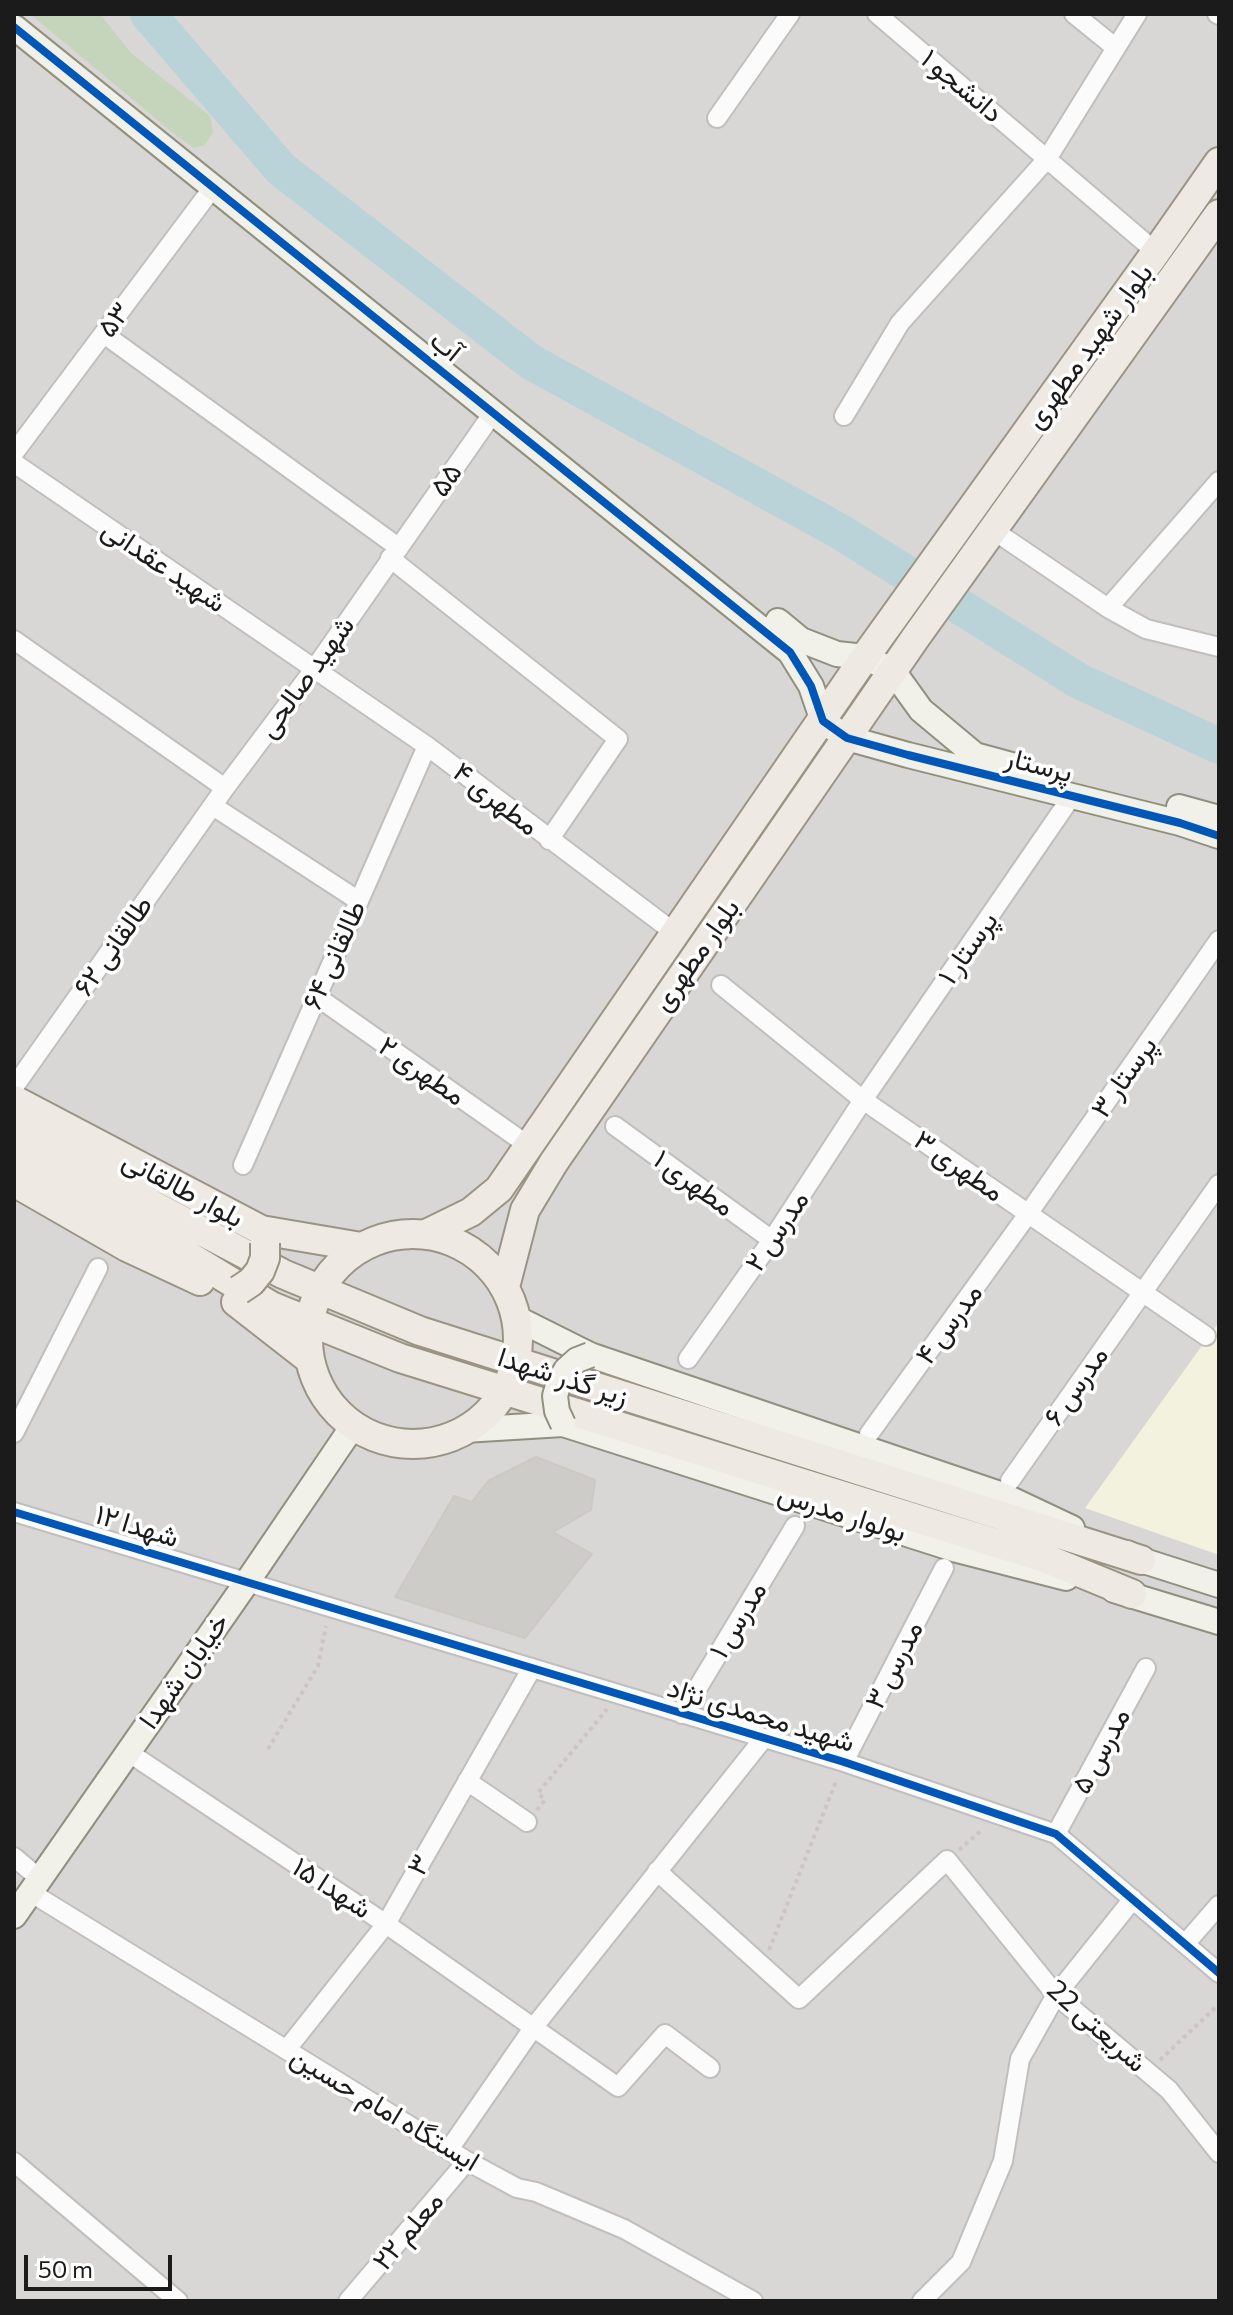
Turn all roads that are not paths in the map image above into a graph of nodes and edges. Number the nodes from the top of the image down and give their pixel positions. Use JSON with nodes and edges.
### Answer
{"nodes":[{"id":1,"x":790,"y":14,"type":"edge"},
{"id":2,"x":877,"y":14,"type":"edge"},
{"id":3,"x":1074,"y":14,"type":"edge"},
{"id":4,"x":1137,"y":14,"type":"edge"},
{"id":5,"x":19,"y":31,"type":"edge"},
{"id":6,"x":1116,"y":48,"type":"junction"},
{"id":7,"x":717,"y":118,"type":"dead end"},
{"id":8,"x":1047,"y":159,"type":"junction"},
{"id":9,"x":1219,"y":162,"type":"edge"},
{"id":10,"x":214,"y":186,"type":"junction"},
{"id":11,"x":1219,"y":214,"type":"edge"},
{"id":12,"x":1156,"y":252,"type":"junction"},
{"id":13,"x":104,"y":334,"type":"junction"},
{"id":14,"x":493,"y":413,"type":"junction"},
{"id":15,"x":844,"y":416,"type":"dead end"},
{"id":16,"x":14,"y":453,"type":"edge"},
{"id":17,"x":14,"y":463,"type":"edge"},
{"id":18,"x":1219,"y":481,"type":"edge"},
{"id":19,"x":988,"y":537,"type":"junction"},
{"id":20,"x":394,"y":553,"type":"junction"},
{"id":21,"x":1108,"y":608,"type":"junction"},
{"id":22,"x":890,"y":623,"type":"joint"},
{"id":23,"x":916,"y":637,"type":"joint"},
{"id":24,"x":14,"y":640,"type":"edge"},
{"id":25,"x":1219,"y":647,"type":"edge"},
{"id":26,"x":865,"y":657,"type":"junction"},
{"id":27,"x":315,"y":668,"type":"junction"},
{"id":28,"x":893,"y":671,"type":"junction"},
{"id":29,"x":823,"y":721,"type":"junction"},
{"id":30,"x":847,"y":738,"type":"junction"},
{"id":31,"x":427,"y":746,"type":"junction"},
{"id":32,"x":225,"y":788,"type":"junction"},
{"id":33,"x":1072,"y":796,"type":"junction"},
{"id":34,"x":213,"y":806,"type":"junction"},
{"id":35,"x":1219,"y":818,"type":"edge"},
{"id":36,"x":1219,"y":836,"type":"edge"},
{"id":37,"x":549,"y":840,"type":"junction"},
{"id":38,"x":359,"y":901,"type":"junction"},
{"id":39,"x":675,"y":933,"type":"junction"},
{"id":40,"x":1219,"y":940,"type":"edge"},
{"id":41,"x":721,"y":985,"type":"dead end"},
{"id":42,"x":316,"y":996,"type":"junction"},
{"id":43,"x":14,"y":1087,"type":"edge"},
{"id":44,"x":14,"y":1100,"type":"edge"},
{"id":45,"x":863,"y":1100,"type":"junction"},
{"id":46,"x":14,"y":1126,"type":"edge"},
{"id":47,"x":615,"y":1126,"type":"dead end"},
{"id":48,"x":529,"y":1146,"type":"junction"},
{"id":49,"x":14,"y":1156,"type":"edge"},
{"id":50,"x":243,"y":1165,"type":"dead end"},
{"id":51,"x":14,"y":1182,"type":"edge"},
{"id":52,"x":1219,"y":1184,"type":"edge"},
{"id":53,"x":1028,"y":1214,"type":"junction"},
{"id":54,"x":426,"y":1234,"type":"junction"},
{"id":55,"x":263,"y":1236,"type":"junction"},
{"id":56,"x":772,"y":1240,"type":"junction"},
{"id":57,"x":361,"y":1247,"type":"junction"},
{"id":58,"x":98,"y":1268,"type":"dead end"},
{"id":59,"x":505,"y":1287,"type":"junction"},
{"id":60,"x":232,"y":1291,"type":"junction"},
{"id":61,"x":1142,"y":1292,"type":"junction"},
{"id":62,"x":516,"y":1318,"type":"junction"},
{"id":63,"x":1206,"y":1336,"type":"dead end"},
{"id":64,"x":590,"y":1355,"type":"junction"},
{"id":65,"x":309,"y":1359,"type":"junction"},
{"id":66,"x":688,"y":1359,"type":"dead end"},
{"id":67,"x":563,"y":1424,"type":"junction"},
{"id":68,"x":353,"y":1426,"type":"junction"},
{"id":69,"x":464,"y":1430,"type":"junction"},
{"id":70,"x":14,"y":1433,"type":"edge"},
{"id":71,"x":869,"y":1434,"type":"dead end"},
{"id":72,"x":1010,"y":1481,"type":"dead end"},
{"id":73,"x":14,"y":1512,"type":"edge"},
{"id":74,"x":795,"y":1526,"type":"dead end"},
{"id":75,"x":1141,"y":1560,"type":"junction"},
{"id":76,"x":944,"y":1568,"type":"dead end"},
{"id":77,"x":247,"y":1582,"type":"junction"},
{"id":78,"x":1219,"y":1585,"type":"edge"},
{"id":79,"x":1132,"y":1594,"type":"junction"},
{"id":80,"x":1219,"y":1622,"type":"edge"},
{"id":81,"x":532,"y":1668,"type":"junction"},
{"id":82,"x":1146,"y":1668,"type":"dead end"},
{"id":83,"x":682,"y":1714,"type":"junction"},
{"id":84,"x":764,"y":1738,"type":"junction"},
{"id":85,"x":128,"y":1752,"type":"junction"},
{"id":86,"x":844,"y":1762,"type":"junction"},
{"id":87,"x":467,"y":1781,"type":"junction"},
{"id":88,"x":527,"y":1822,"type":"road end"},
{"id":89,"x":1056,"y":1834,"type":"junction"},
{"id":90,"x":14,"y":1857,"type":"edge"},
{"id":91,"x":657,"y":1871,"type":"junction"},
{"id":92,"x":35,"y":1886,"type":"junction"},
{"id":93,"x":1133,"y":1899,"type":"junction"},
{"id":94,"x":1219,"y":1905,"type":"edge"},
{"id":95,"x":14,"y":1916,"type":"edge"},
{"id":96,"x":386,"y":1924,"type":"junction"},
{"id":97,"x":1185,"y":1944,"type":"junction"},
{"id":98,"x":1219,"y":1973,"type":"edge"},
{"id":99,"x":1056,"y":1995,"type":"junction"},
{"id":100,"x":533,"y":2028,"type":"junction"},
{"id":101,"x":287,"y":2049,"type":"junction"},
{"id":102,"x":710,"y":2068,"type":"dead end"},
{"id":103,"x":450,"y":2148,"type":"junction"},
{"id":104,"x":1219,"y":2153,"type":"edge"},
{"id":105,"x":467,"y":2161,"type":"junction"},
{"id":106,"x":14,"y":2162,"type":"edge"},
{"id":107,"x":155,"y":2294,"type":"edge"},
{"id":108,"x":178,"y":2301,"type":"edge"},
{"id":109,"x":348,"y":2301,"type":"edge"},
{"id":110,"x":753,"y":2301,"type":"edge"},
{"id":111,"x":922,"y":2301,"type":"edge"}],
"edges":[{"from":1,"to":7,"type":"street"},
{"from":2,"to":8,"type":"street","name":"دانشجو ۱"},
{"from":3,"to":6,"type":"street"},
{"from":4,"to":6,"type":"street"},
{"from":5,"to":10,"type":"street","name":"آب"},
{"from":5,"to":26,"type":"street","name":"آب"},
{"from":6,"to":8,"type":"street"},
{"from":8,"to":12,"type":"street","name":"دانشجو ۱"},
{"from":8,"to":15,"type":"street"},
{"from":9,"to":12,"type":"main road","name":"بلوار شهید مطهری"},
{"from":10,"to":13,"type":"street","name":"۵۳"},
{"from":10,"to":14,"type":"street","name":"آب"},
{"from":11,"to":19,"type":"main road","name":"بلوار شهید مطهری"},
{"from":12,"to":22,"type":"main road","name":"بلوار شهید مطهری"},
{"from":13,"to":16,"type":"street","name":"۵۳"},
{"from":13,"to":20,"type":"street"},
{"from":14,"to":20,"type":"street","name":"۵۵"},
{"from":14,"to":29,"type":"street","name":"آب"},
{"from":17,"to":27,"type":"street","name":"شهید عقدانی"},
{"from":18,"to":21,"type":"street"},
{"from":19,"to":21,"type":"street"},
{"from":19,"to":23,"type":"main road","name":"بلوار شهید مطهری"},
{"from":20,"to":27,"type":"street","name":"شهید صالحی"},
{"from":20,"to":37,"type":"street"},
{"from":21,"to":25,"type":"street"},
{"from":22,"to":26,"type":"main road","name":"بلوار مطهری"},
{"from":23,"to":28,"type":"main road","name":"بلوار مطهری"},
{"from":24,"to":32,"type":"street"},
{"from":26,"to":28,"type":"street","name":"آب"},
{"from":26,"to":29,"type":"main road","name":"بلوار مطهری"},
{"from":27,"to":31,"type":"street","name":"مطهری ۴"},
{"from":27,"to":32,"type":"street","name":"شهید صالحی"},
{"from":28,"to":30,"type":"main road","name":"بلوار مطهری"},
{"from":28,"to":35,"type":"street","name":"پرستار"},
{"from":29,"to":30,"type":"street"},
{"from":29,"to":39,"type":"main road","name":"بلوار مطهری"},
{"from":30,"to":33,"type":"street","name":"پرستار"},
{"from":30,"to":59,"type":"main road","name":"بلوار مطهری"},
{"from":31,"to":37,"type":"street","name":"مطهری ۴"},
{"from":31,"to":38,"type":"street","name":"طالقانی ۶۴"},
{"from":32,"to":34,"type":"street","name":"شهید صالحی"},
{"from":33,"to":36,"type":"street","name":"پرستار"},
{"from":33,"to":45,"type":"street","name":"پرستار ۱"},
{"from":34,"to":38,"type":"street"},
{"from":34,"to":43,"type":"street","name":"طالقانی ۶۲"},
{"from":37,"to":39,"type":"street","name":"مطهری ۴"},
{"from":38,"to":42,"type":"street","name":"طالقانی ۶۴"},
{"from":39,"to":48,"type":"main road","name":"بلوار مطهری"},
{"from":40,"to":53,"type":"street","name":"پرستار ۳"},
{"from":41,"to":45,"type":"street","name":"مطهری ۳"},
{"from":42,"to":48,"type":"street","name":"مطهری ۲"},
{"from":42,"to":50,"type":"street","name":"طالقانی ۶۴"},
{"from":44,"to":55,"type":"main road","name":"بلوار طالقانی"},
{"from":45,"to":53,"type":"street","name":"مطهری ۳"},
{"from":45,"to":56,"type":"street","name":"مدرس ۲"},
{"from":46,"to":75,"type":"main road","name":"زیر گذر شهدا"},
{"from":47,"to":56,"type":"street","name":"مطهری ۱"},
{"from":48,"to":54,"type":"main road","name":"بلوار مطهری"},
{"from":49,"to":79,"type":"main road","name":"زیر گذر شهدا"},
{"from":51,"to":60,"type":"main road"},
{"from":52,"to":61,"type":"street","name":"مدرس ۶"},
{"from":53,"to":61,"type":"street","name":"مطهری ۳"},
{"from":53,"to":71,"type":"street","name":"مدرس ۴"},
{"from":54,"to":57,"type":"main road"},
{"from":54,"to":59,"type":"main road"},
{"from":55,"to":57,"type":"main road","name":"بلوار طالقانی"},
{"from":55,"to":60,"type":"main road","bridge":true},
{"from":56,"to":66,"type":"street","name":"مدرس ۲"},
{"from":57,"to":65,"type":"main road"},
{"from":58,"to":70,"type":"street"},
{"from":59,"to":62,"type":"main road"},
{"from":60,"to":65,"type":"main road"},
{"from":61,"to":63,"type":"street","name":"مطهری ۳"},
{"from":61,"to":72,"type":"street","name":"مدرس ۶"},
{"from":62,"to":64,"type":"street"},
{"from":62,"to":69,"type":"main road"},
{"from":64,"to":67,"type":"street","bridge":true},
{"from":64,"to":75,"type":"street"},
{"from":65,"to":68,"type":"main road"},
{"from":67,"to":69,"type":"street","name":"بولوار مدرس"},
{"from":67,"to":79,"type":"street","name":"بولوار مدرس"},
{"from":68,"to":69,"type":"main road"},
{"from":68,"to":77,"type":"street","name":"خیابان شهدا"},
{"from":73,"to":77,"type":"street","name":"۱۲ شهدا"},
{"from":74,"to":83,"type":"street","name":"مدرس ۱"},
{"from":75,"to":78,"type":"street"},
{"from":76,"to":86,"type":"street","name":"مدرس ۳"},
{"from":77,"to":81,"type":"street","name":"شهید محمدی نژاد"},
{"from":77,"to":85,"type":"street","name":"خیابان شهدا"},
{"from":79,"to":80,"type":"street","name":"بولوار مدرس"},
{"from":81,"to":83,"type":"street","name":"شهید محمدی نژاد"},
{"from":81,"to":87,"type":"street","name":"۳"},
{"from":82,"to":89,"type":"street","name":"مدرس ۵"},
{"from":83,"to":84,"type":"street","name":"شهید محمدی نژاد"},
{"from":84,"to":86,"type":"street","name":"شهید محمدی نژاد"},
{"from":84,"to":91,"type":"street"},
{"from":85,"to":92,"type":"street","name":"خیابان شهدا"},
{"from":85,"to":96,"type":"street","name":"شهدا ۱۵"},
{"from":86,"to":89,"type":"street","name":"شهید محمدی نژاد"},
{"from":87,"to":88,"type":"street"},
{"from":87,"to":96,"type":"street","name":"۳"},
{"from":89,"to":93,"type":"street","name":"شهید محمدی نژاد"},
{"from":90,"to":92,"type":"street","name":"ایستگاه امام حسین"},
{"from":91,"to":99,"type":"street","name":"شریعتی 22"},
{"from":91,"to":100,"type":"street"},
{"from":92,"to":95,"type":"street","name":"خیابان شهدا"},
{"from":92,"to":101,"type":"street","name":"ایستگاه امام حسین"},
{"from":93,"to":97,"type":"street","name":"شهید محمدی نژاد"},
{"from":93,"to":99,"type":"street"},
{"from":94,"to":97,"type":"street"},
{"from":96,"to":100,"type":"street","name":"شهدا ۱۵"},
{"from":96,"to":101,"type":"street","name":"۳"},
{"from":97,"to":98,"type":"street","name":"شهید محمدی نژاد"},
{"from":99,"to":104,"type":"street","name":"شریعتی 22"},
{"from":99,"to":111,"type":"street"},
{"from":100,"to":102,"type":"street","name":"شهدا ۱۵"},
{"from":100,"to":103,"type":"street"},
{"from":101,"to":103,"type":"street","name":"ایستگاه امام حسین"},
{"from":103,"to":105,"type":"street","name":"ایستگاه امام حسین"},
{"from":105,"to":109,"type":"street","name":"معلم ۲۲"},
{"from":105,"to":110,"type":"street","name":"ایستگاه امام حسین"},
{"from":106,"to":107,"type":"street"},
{"from":107,"to":108,"type":"street"}]}
